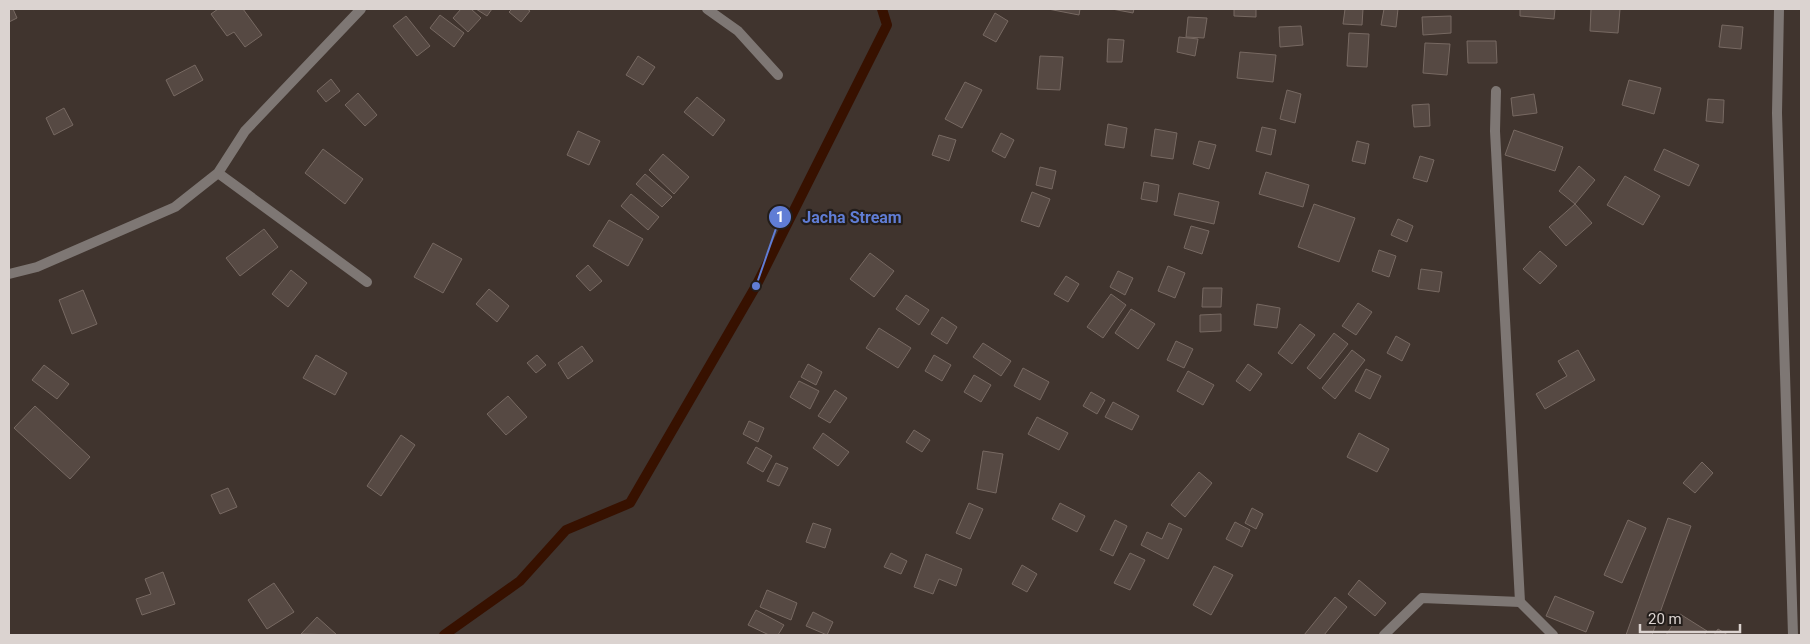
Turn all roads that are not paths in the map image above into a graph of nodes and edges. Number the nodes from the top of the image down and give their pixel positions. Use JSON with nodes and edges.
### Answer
{"nodes":[{"id":1,"x":361,"y":9,"type":"edge"},
{"id":2,"x":707,"y":9,"type":"edge"},
{"id":3,"x":1779,"y":9,"type":"edge"},
{"id":4,"x":778,"y":75,"type":"dead end"},
{"id":5,"x":1496,"y":91,"type":"dead end"},
{"id":6,"x":218,"y":173,"type":"junction"},
{"id":7,"x":9,"y":274,"type":"edge"},
{"id":8,"x":367,"y":282,"type":"dead end"},
{"id":9,"x":1520,"y":602,"type":"junction"},
{"id":10,"x":1384,"y":635,"type":"edge"},
{"id":11,"x":1553,"y":635,"type":"edge"},
{"id":12,"x":1793,"y":635,"type":"edge"}],
"edges":[{"from":1,"to":6,"type":"street"},
{"from":2,"to":4,"type":"street"},
{"from":3,"to":12,"type":"street"},
{"from":5,"to":9,"type":"street"},
{"from":6,"to":7,"type":"street"},
{"from":6,"to":8,"type":"street"},
{"from":9,"to":10,"type":"street"},
{"from":9,"to":11,"type":"street"}]}
